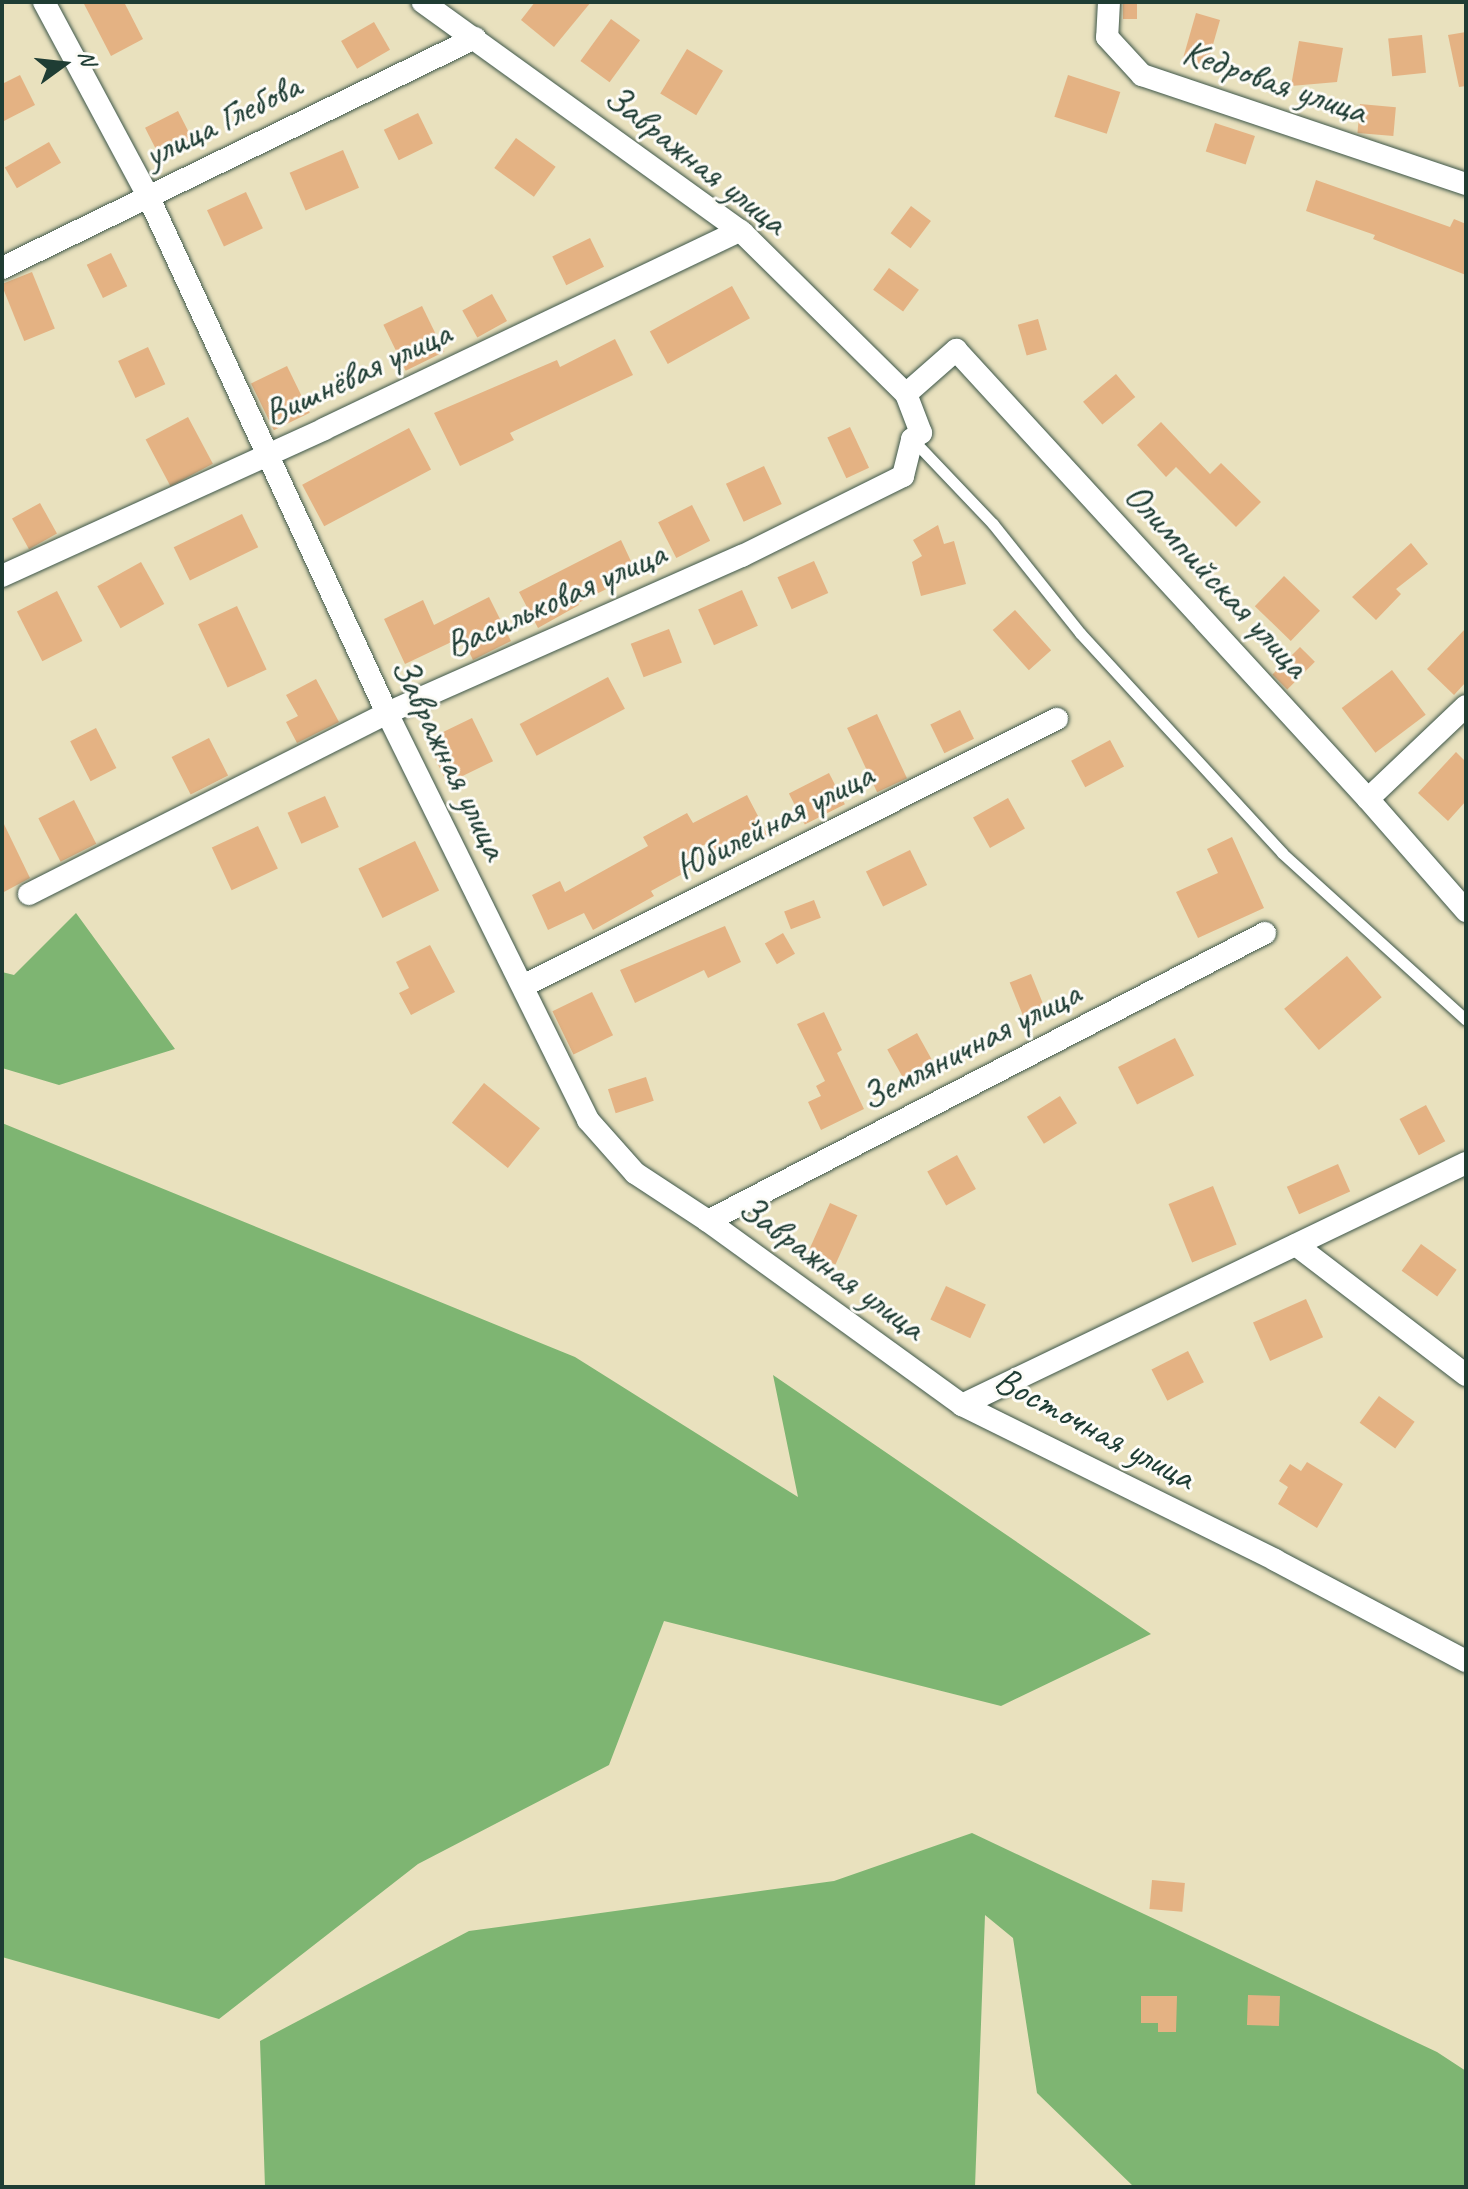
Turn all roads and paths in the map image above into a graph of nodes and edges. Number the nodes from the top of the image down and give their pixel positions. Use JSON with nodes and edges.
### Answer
{"nodes":[{"id":1,"x":44,"y":2,"type":"edge"},
{"id":2,"x":423,"y":2,"type":"edge"},
{"id":3,"x":1109,"y":2,"type":"edge"},
{"id":4,"x":475,"y":38,"type":"junction"},
{"id":5,"x":1466,"y":184,"type":"edge"},
{"id":6,"x":148,"y":196,"type":"junction"},
{"id":7,"x":740,"y":231,"type":"junction"},
{"id":8,"x":2,"y":268,"type":"edge"},
{"id":9,"x":906,"y":394,"type":"junction"},
{"id":10,"x":912,"y":439,"type":"junction"},
{"id":11,"x":267,"y":455,"type":"junction"},
{"id":12,"x":2,"y":576,"type":"edge"},
{"id":13,"x":1466,"y":706,"type":"edge"},
{"id":14,"x":387,"y":713,"type":"junction"},
{"id":15,"x":1057,"y":719,"type":"dead end"},
{"id":16,"x":1368,"y":799,"type":"junction"},
{"id":17,"x":29,"y":894,"type":"dead end"},
{"id":18,"x":1466,"y":911,"type":"edge"},
{"id":19,"x":1265,"y":933,"type":"dead end"},
{"id":20,"x":523,"y":986,"type":"junction"},
{"id":21,"x":1466,"y":1020,"type":"edge"},
{"id":22,"x":1466,"y":1163,"type":"edge"},
{"id":23,"x":708,"y":1221,"type":"junction"},
{"id":24,"x":1296,"y":1245,"type":"junction"},
{"id":25,"x":1466,"y":1375,"type":"edge"},
{"id":26,"x":962,"y":1405,"type":"junction"},
{"id":27,"x":1466,"y":1661,"type":"edge"}],
"edges":[{"from":1,"to":6,"type":"street","name":"Завражная улица"},
{"from":2,"to":4,"type":"street","name":"Завражная улица"},
{"from":3,"to":5,"type":"street","name":"Кедровая улица"},
{"from":4,"to":6,"type":"street","name":"улица Глебова"},
{"from":4,"to":7,"type":"street","name":"Завражная улица"},
{"from":6,"to":8,"type":"street","name":"улица Глебова"},
{"from":6,"to":11,"type":"street","name":"Завражная улица"},
{"from":7,"to":9,"type":"street","name":"Завражная улица"},
{"from":7,"to":11,"type":"street","name":"Вишнёвая улица"},
{"from":9,"to":10,"type":"street","name":"Васильковая улица"},
{"from":9,"to":16,"type":"street","name":"Олимпийская улица"},
{"from":10,"to":14,"type":"street","name":"Васильковая улица"},
{"from":10,"to":21,"type":"lane"},
{"from":11,"to":12,"type":"street","name":"Вишнёвая улица"},
{"from":11,"to":14,"type":"street","name":"Завражная улица"},
{"from":13,"to":16,"type":"street"},
{"from":14,"to":17,"type":"street","name":"Васильковая улица"},
{"from":14,"to":20,"type":"street","name":"Завражная улица"},
{"from":15,"to":20,"type":"street","name":"Юбилейная улица"},
{"from":16,"to":18,"type":"street","name":"Олимпийская улица"},
{"from":19,"to":23,"type":"street","name":"Земляничная улица"},
{"from":20,"to":23,"type":"street","name":"Завражная улица"},
{"from":22,"to":24,"type":"street","name":"Восточная улица"},
{"from":23,"to":26,"type":"street","name":"Завражная улица"},
{"from":24,"to":25,"type":"street"},
{"from":24,"to":26,"type":"street","name":"Восточная улица"},
{"from":26,"to":27,"type":"street","name":"Восточная улица"}]}
